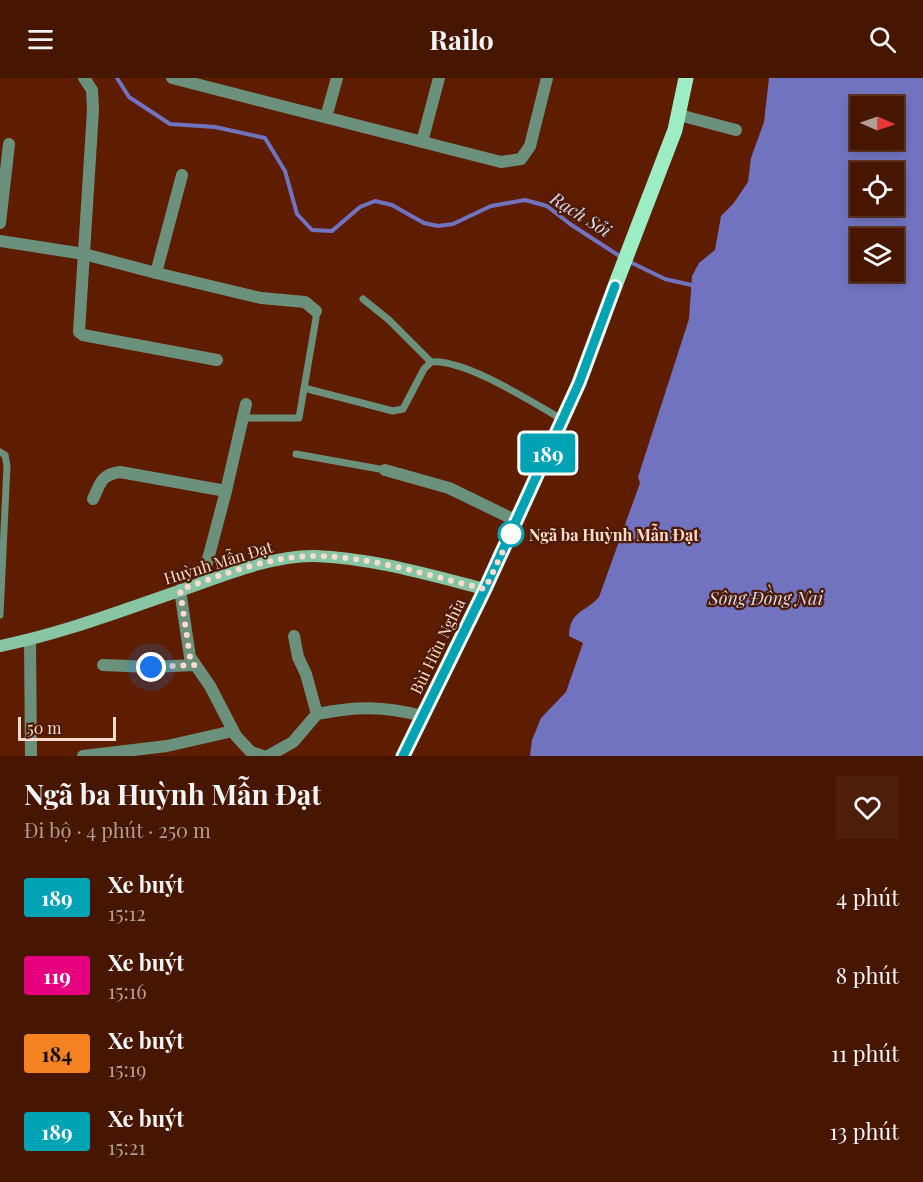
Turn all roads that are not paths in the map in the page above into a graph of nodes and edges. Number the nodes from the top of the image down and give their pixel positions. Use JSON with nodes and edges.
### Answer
{"nodes":[{"id":1,"x":84,"y":78,"type":"edge"},
{"id":2,"x":172,"y":78,"type":"edge"},
{"id":3,"x":337,"y":78,"type":"edge"},
{"id":4,"x":439,"y":78,"type":"edge"},
{"id":5,"x":547,"y":78,"type":"edge"},
{"id":6,"x":686,"y":78,"type":"edge"},
{"id":7,"x":679,"y":115,"type":"junction"},
{"id":8,"x":326,"y":117,"type":"junction"},
{"id":9,"x":736,"y":130,"type":"dead end"},
{"id":10,"x":422,"y":142,"type":"junction"},
{"id":11,"x":9,"y":144,"type":"dead end"},
{"id":12,"x":182,"y":175,"type":"dead end"},
{"id":13,"x":0,"y":223,"type":"edge"},
{"id":14,"x":0,"y":241,"type":"edge"},
{"id":15,"x":84,"y":254,"type":"junction"},
{"id":16,"x":156,"y":273,"type":"junction"},
{"id":17,"x":363,"y":298,"type":"dead end"},
{"id":18,"x":316,"y":311,"type":"joint"},
{"id":19,"x":217,"y":360,"type":"dead end"},
{"id":20,"x":431,"y":362,"type":"junction"},
{"id":21,"x":304,"y":388,"type":"junction"},
{"id":22,"x":246,"y":404,"type":"dead end"},
{"id":23,"x":243,"y":418,"type":"junction"},
{"id":24,"x":563,"y":420,"type":"junction"},
{"id":25,"x":0,"y":452,"type":"edge"},
{"id":26,"x":296,"y":454,"type":"dead end"},
{"id":27,"x":385,"y":470,"type":"joint"},
{"id":28,"x":226,"y":492,"type":"junction"},
{"id":29,"x":93,"y":499,"type":"dead end"},
{"id":30,"x":517,"y":521,"type":"junction"},
{"id":31,"x":202,"y":582,"type":"junction"},
{"id":32,"x":485,"y":589,"type":"junction"},
{"id":33,"x":180,"y":590,"type":"junction"},
{"id":34,"x":0,"y":615,"type":"edge"},
{"id":35,"x":294,"y":636,"type":"dead end"},
{"id":36,"x":30,"y":640,"type":"junction"},
{"id":37,"x":0,"y":646,"type":"edge"},
{"id":38,"x":195,"y":665,"type":"junction"},
{"id":39,"x":103,"y":666,"type":"dead end"},
{"id":40,"x":316,"y":714,"type":"junction"},
{"id":41,"x":423,"y":716,"type":"junction"},
{"id":42,"x":233,"y":731,"type":"junction"},
{"id":43,"x":409,"y":754,"type":"edge"},
{"id":44,"x":31,"y":756,"type":"edge"},
{"id":45,"x":83,"y":756,"type":"edge"},
{"id":46,"x":263,"y":756,"type":"edge"},
{"id":47,"x":268,"y":756,"type":"edge"}],
"edges":[{"from":1,"to":15,"type":"street"},
{"from":2,"to":8,"type":"street"},
{"from":3,"to":8,"type":"street"},
{"from":4,"to":10,"type":"street"},
{"from":5,"to":10,"type":"street"},
{"from":6,"to":7,"type":"main road","name":"Bùi Hữu Nghĩa"},
{"from":7,"to":9,"type":"street"},
{"from":7,"to":24,"type":"main road","name":"Bùi Hữu Nghĩa"},
{"from":8,"to":10,"type":"street"},
{"from":11,"to":13,"type":"street"},
{"from":12,"to":16,"type":"street"},
{"from":14,"to":15,"type":"street"},
{"from":15,"to":16,"type":"street"},
{"from":15,"to":19,"type":"street"},
{"from":16,"to":18,"type":"street"},
{"from":17,"to":20,"type":"lane"},
{"from":18,"to":21,"type":"lane"},
{"from":20,"to":21,"type":"lane"},
{"from":20,"to":24,"type":"lane"},
{"from":21,"to":23,"type":"lane"},
{"from":22,"to":23,"type":"street"},
{"from":23,"to":28,"type":"street"},
{"from":24,"to":30,"type":"main road","name":"Bùi Hữu Nghĩa"},
{"from":25,"to":34,"type":"lane"},
{"from":26,"to":27,"type":"lane"},
{"from":27,"to":30,"type":"street"},
{"from":28,"to":29,"type":"street"},
{"from":28,"to":31,"type":"street"},
{"from":30,"to":32,"type":"main road","name":"Bùi Hữu Nghĩa"},
{"from":31,"to":32,"type":"main road","name":"Huỳnh Mẫn Đạt"},
{"from":31,"to":33,"type":"main road","name":"Huỳnh Mẫn Đạt"},
{"from":32,"to":41,"type":"main road","name":"Bùi Hữu Nghĩa"},
{"from":33,"to":36,"type":"main road","name":"Huỳnh Mẫn Đạt"},
{"from":33,"to":38,"type":"street"},
{"from":35,"to":40,"type":"street"},
{"from":36,"to":37,"type":"main road","name":"Huỳnh Mẫn Đạt"},
{"from":36,"to":44,"type":"street"},
{"from":38,"to":39,"type":"street"},
{"from":38,"to":42,"type":"street"},
{"from":40,"to":41,"type":"street"},
{"from":40,"to":47,"type":"street"},
{"from":41,"to":43,"type":"main road","name":"Bùi Hữu Nghĩa"},
{"from":42,"to":45,"type":"street"},
{"from":42,"to":46,"type":"street"}]}
